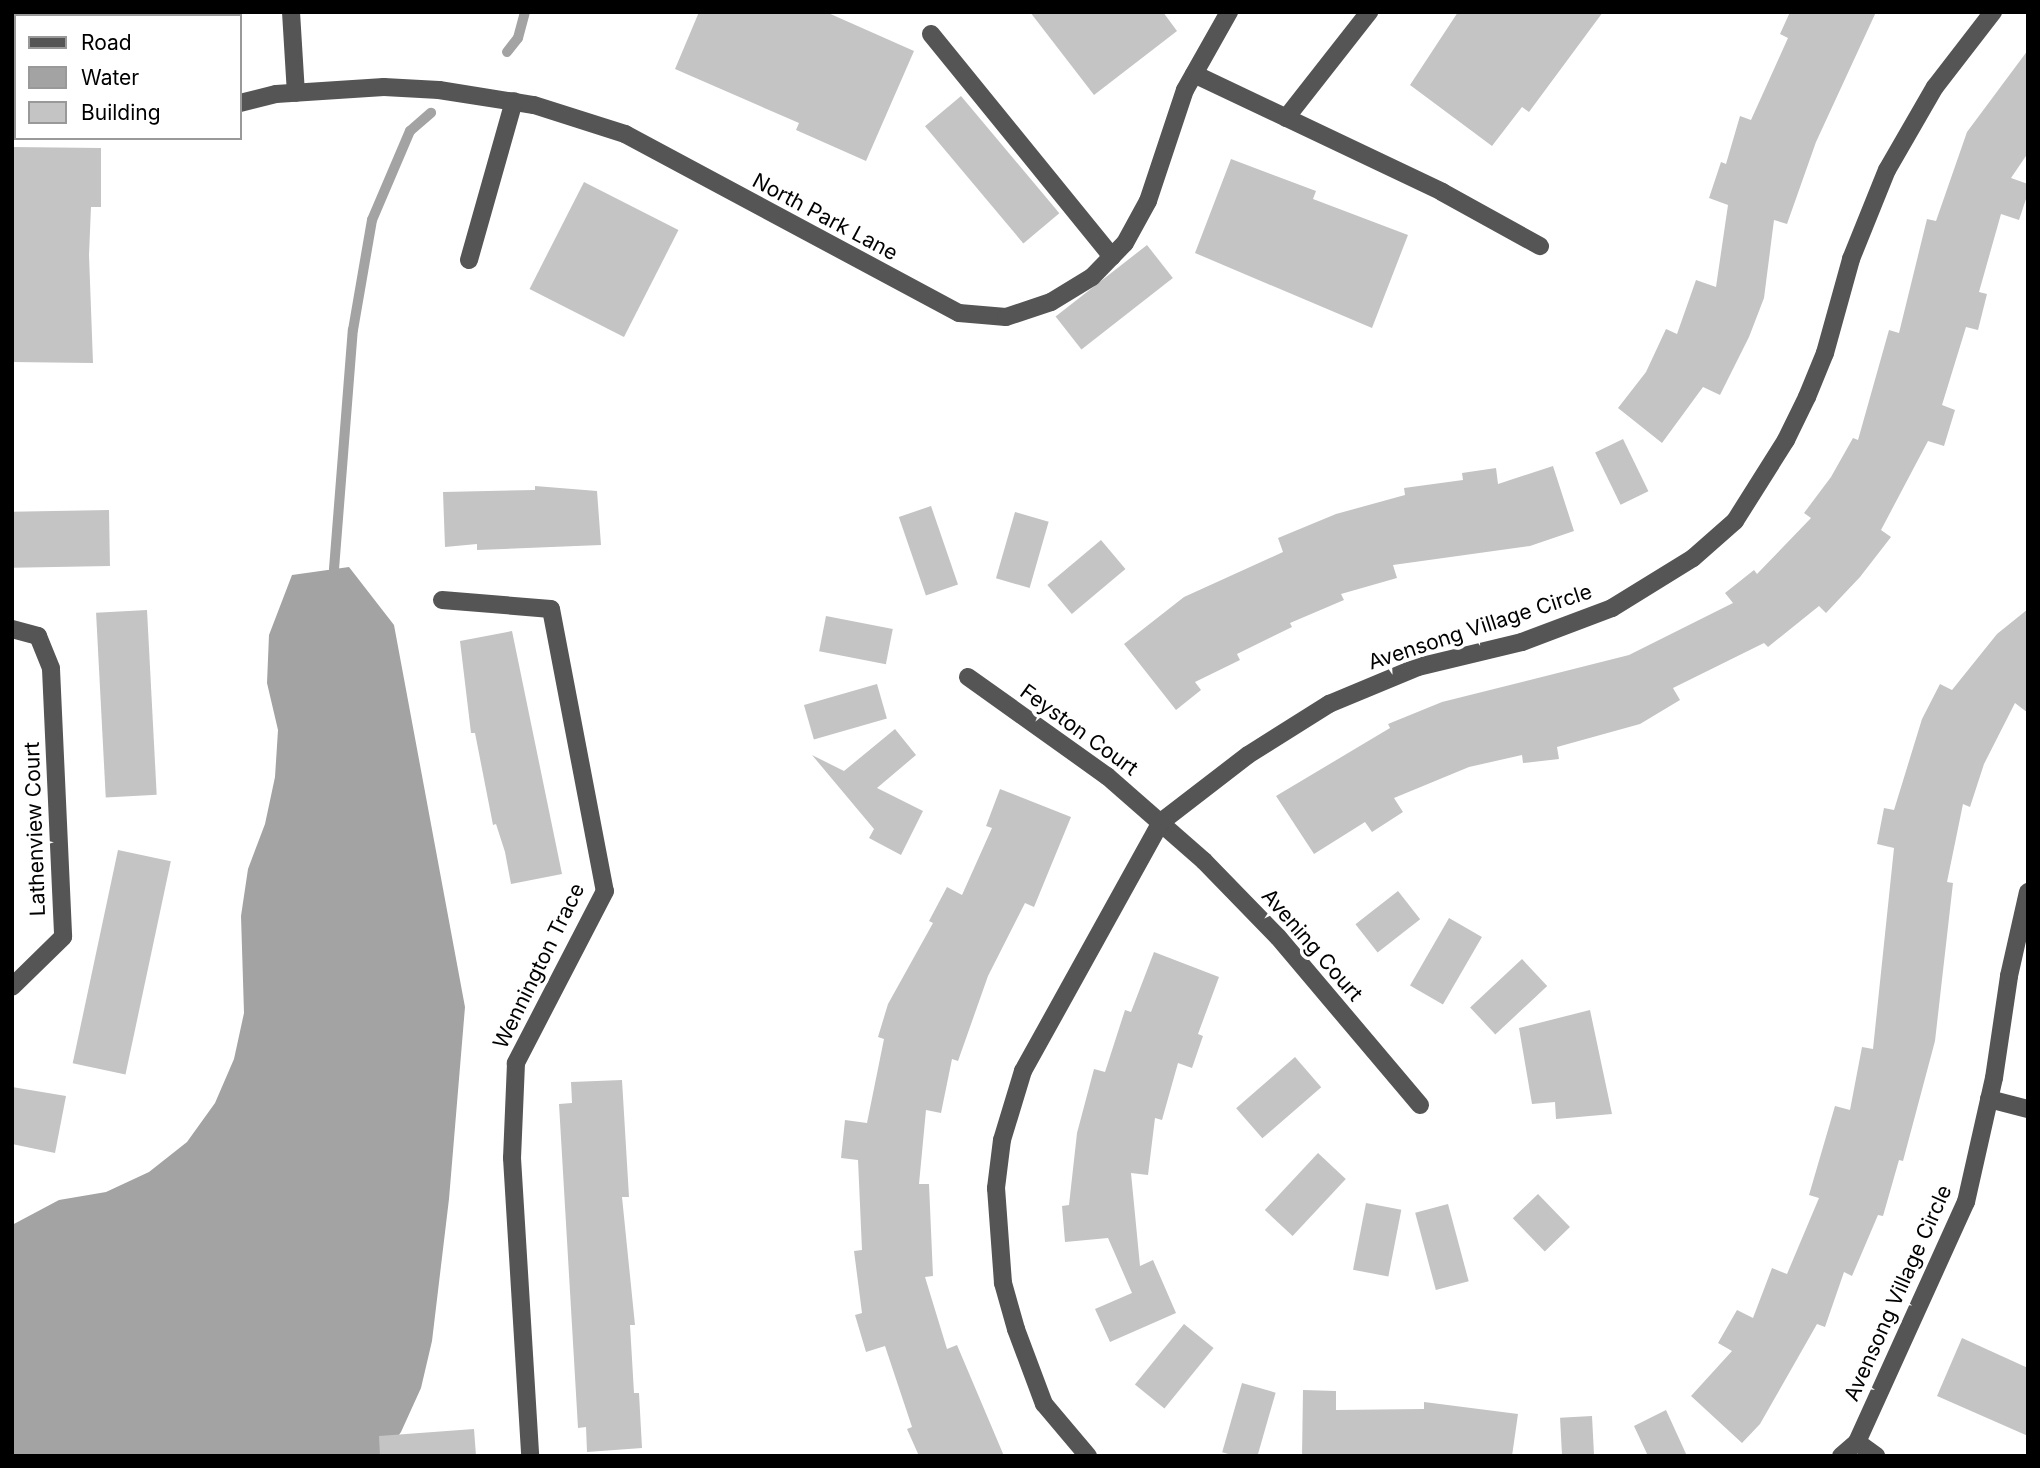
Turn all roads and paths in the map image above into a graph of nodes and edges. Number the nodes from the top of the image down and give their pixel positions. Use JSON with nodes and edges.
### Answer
{"nodes":[{"id":1,"x":291,"y":12,"type":"edge"},
{"id":2,"x":1229,"y":12,"type":"edge"},
{"id":3,"x":1369,"y":12,"type":"edge"},
{"id":4,"x":1993,"y":12,"type":"edge"},
{"id":5,"x":931,"y":34,"type":"dead end"},
{"id":6,"x":1194,"y":74,"type":"junction"},
{"id":7,"x":296,"y":93,"type":"junction"},
{"id":8,"x":514,"y":101,"type":"junction"},
{"id":9,"x":242,"y":103,"type":"edge"},
{"id":10,"x":1286,"y":118,"type":"junction"},
{"id":11,"x":1541,"y":247,"type":"dead end"},
{"id":12,"x":1112,"y":257,"type":"junction"},
{"id":13,"x":469,"y":260,"type":"dead end"},
{"id":14,"x":442,"y":600,"type":"dead end"},
{"id":15,"x":12,"y":629,"type":"edge"},
{"id":16,"x":968,"y":677,"type":"dead end"},
{"id":17,"x":1161,"y":822,"type":"junction"},
{"id":18,"x":2028,"y":892,"type":"edge"},
{"id":19,"x":12,"y":987,"type":"edge"},
{"id":20,"x":1989,"y":1099,"type":"junction"},
{"id":21,"x":1420,"y":1105,"type":"dead end"},
{"id":22,"x":2028,"y":1109,"type":"edge"},
{"id":23,"x":1857,"y":1442,"type":"junction"},
{"id":24,"x":530,"y":1456,"type":"edge"},
{"id":25,"x":1088,"y":1456,"type":"edge"},
{"id":26,"x":1841,"y":1456,"type":"edge"},
{"id":27,"x":1876,"y":1456,"type":"edge"}],
"edges":[{"from":1,"to":7,"type":"street"},
{"from":2,"to":6,"type":"street","name":"North Park Lane"},
{"from":3,"to":10,"type":"street"},
{"from":4,"to":17,"type":"street","name":"Avensong Village Circle"},
{"from":5,"to":12,"type":"street"},
{"from":6,"to":10,"type":"street"},
{"from":6,"to":12,"type":"street","name":"North Park Lane"},
{"from":7,"to":8,"type":"street","name":"North Park Lane"},
{"from":7,"to":9,"type":"street","name":"North Park Lane"},
{"from":8,"to":12,"type":"street","name":"North Park Lane"},
{"from":8,"to":13,"type":"street"},
{"from":10,"to":11,"type":"street"},
{"from":14,"to":24,"type":"street","name":"Wennington Trace"},
{"from":15,"to":19,"type":"street","name":"Lathenview Court"},
{"from":16,"to":17,"type":"street","name":"Feyston Court"},
{"from":17,"to":21,"type":"street","name":"Avening Court"},
{"from":17,"to":25,"type":"street","name":"Avensong Village Circle"},
{"from":18,"to":20,"type":"street","name":"Avensong Village Circle"},
{"from":20,"to":22,"type":"street"},
{"from":20,"to":23,"type":"street","name":"Avensong Village Circle"},
{"from":23,"to":26,"type":"street","name":"Avensong Village Circle"},
{"from":23,"to":27,"type":"street"}]}
